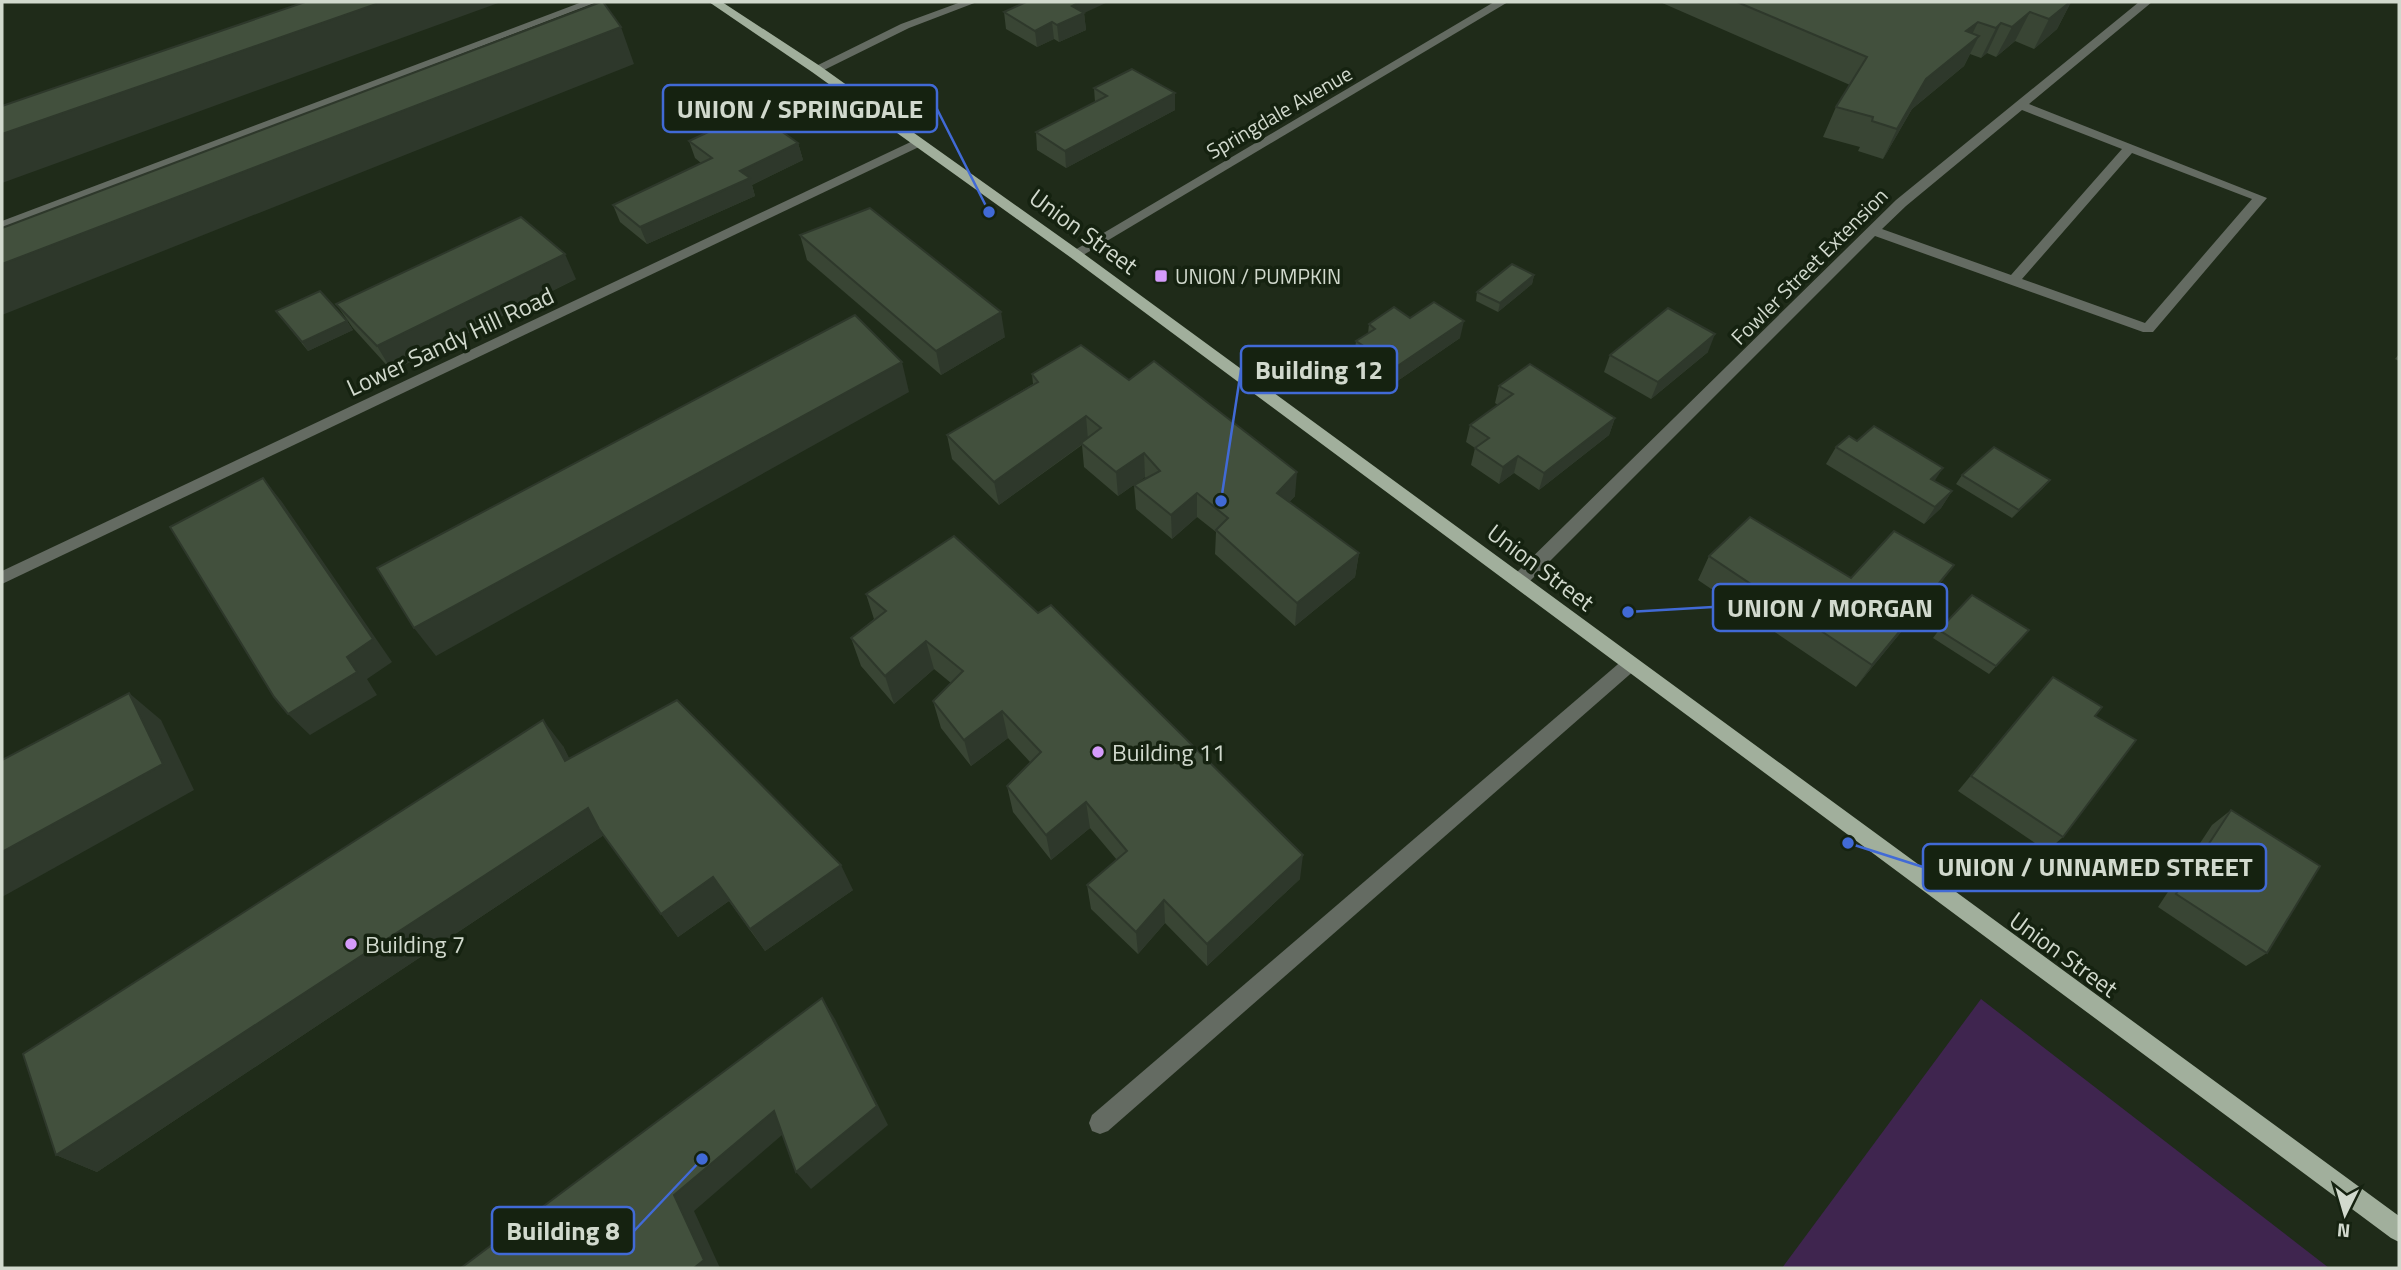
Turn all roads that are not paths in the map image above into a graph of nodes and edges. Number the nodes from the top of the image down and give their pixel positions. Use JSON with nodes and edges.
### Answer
{"nodes":[{"id":1,"x":591,"y":2,"type":"edge"},
{"id":2,"x":715,"y":2,"type":"edge"},
{"id":3,"x":971,"y":2,"type":"edge"},
{"id":4,"x":1502,"y":2,"type":"edge"},
{"id":5,"x":2146,"y":2,"type":"edge"},
{"id":6,"x":816,"y":69,"type":"junction"},
{"id":7,"x":2021,"y":104,"type":"junction"},
{"id":8,"x":917,"y":143,"type":"junction"},
{"id":9,"x":2130,"y":147,"type":"junction"},
{"id":10,"x":2,"y":226,"type":"edge"},
{"id":11,"x":1874,"y":230,"type":"junction"},
{"id":12,"x":1074,"y":254,"type":"junction"},
{"id":13,"x":2013,"y":281,"type":"junction"},
{"id":14,"x":2,"y":578,"type":"edge"},
{"id":15,"x":1519,"y":581,"type":"junction"},
{"id":16,"x":1630,"y":664,"type":"junction"},
{"id":17,"x":1100,"y":1123,"type":"dead end"},
{"id":18,"x":2399,"y":1230,"type":"edge"}],
"edges":[{"from":1,"to":10,"type":"street"},
{"from":2,"to":6,"type":"main road","name":"Union Street"},
{"from":3,"to":6,"type":"street"},
{"from":4,"to":12,"type":"street","name":"Springdale Avenue"},
{"from":5,"to":7,"type":"street","name":"Fowler Street Extension"},
{"from":6,"to":8,"type":"main road","name":"Union Street"},
{"from":7,"to":9,"type":"street"},
{"from":7,"to":11,"type":"street","name":"Fowler Street Extension"},
{"from":8,"to":12,"type":"main road","name":"Union Street"},
{"from":8,"to":14,"type":"street","name":"Lower Sandy Hill Road"},
{"from":9,"to":13,"type":"street"},
{"from":9,"to":13,"type":"street"},
{"from":11,"to":13,"type":"street"},
{"from":11,"to":15,"type":"street","name":"Fowler Street Extension"},
{"from":12,"to":15,"type":"main road","name":"Union Street"},
{"from":15,"to":16,"type":"main road","name":"Union Street"},
{"from":16,"to":17,"type":"street"},
{"from":16,"to":18,"type":"main road","name":"Union Street"}]}
